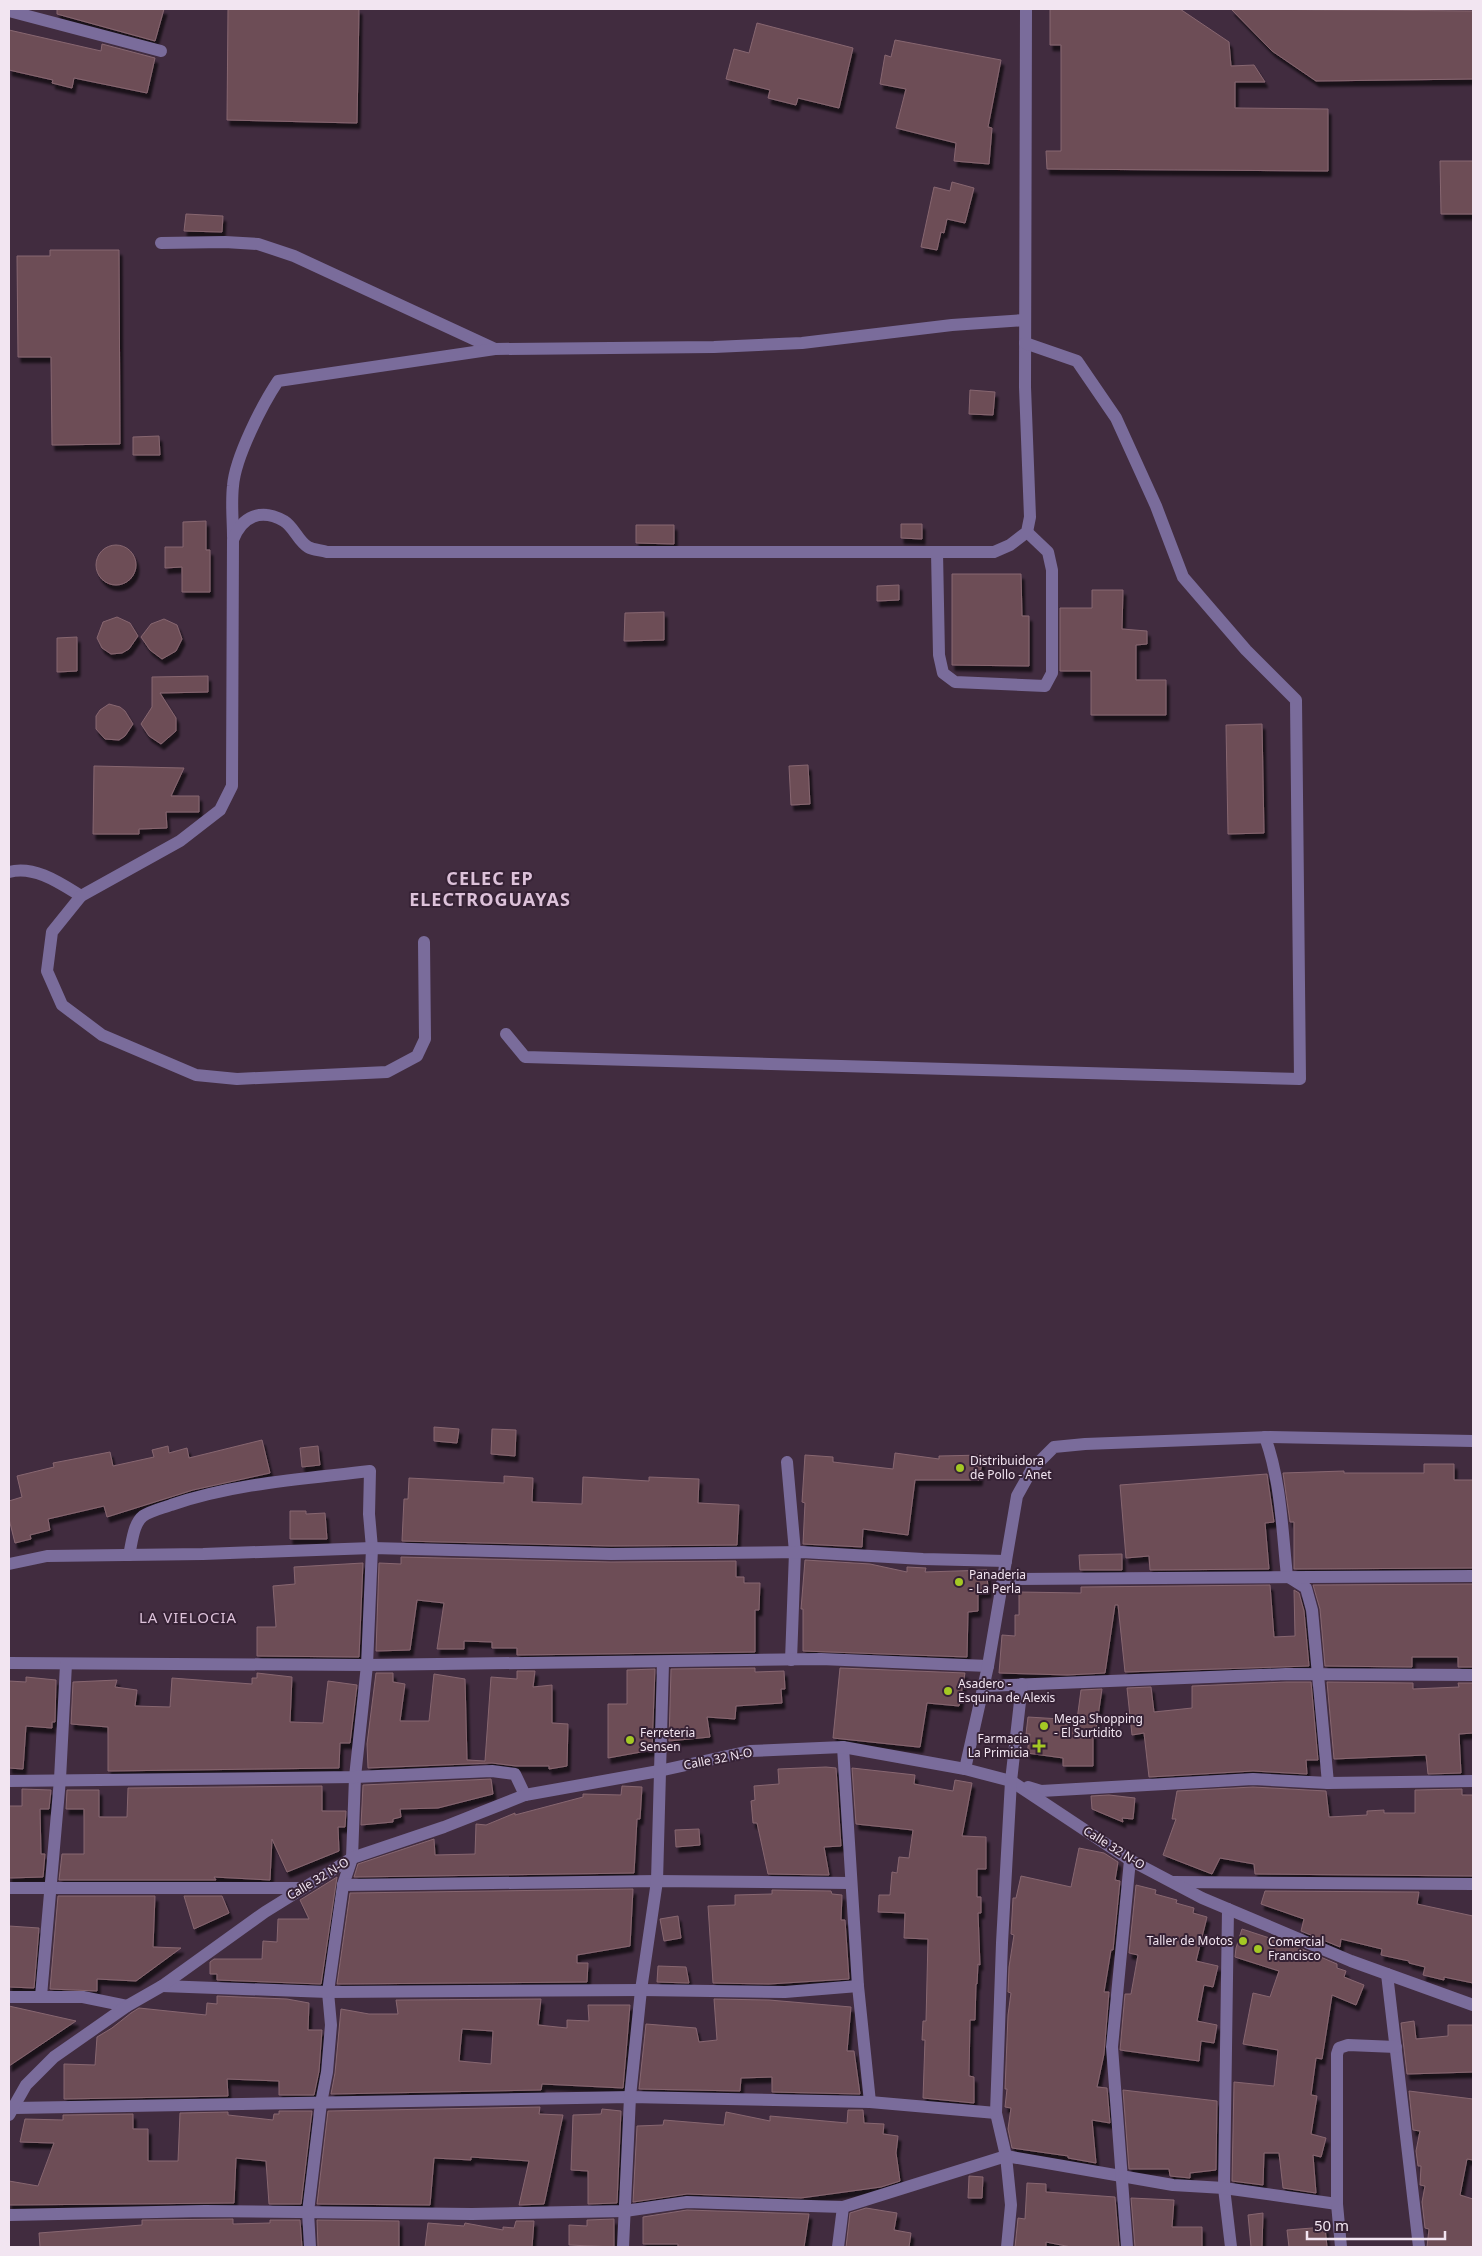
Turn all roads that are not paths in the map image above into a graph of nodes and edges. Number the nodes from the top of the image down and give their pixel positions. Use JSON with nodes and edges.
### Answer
{"nodes":[{"id":1,"x":1026,"y":9,"type":"edge"},
{"id":2,"x":9,"y":11,"type":"edge"},
{"id":3,"x":161,"y":52,"type":"dead end"},
{"id":4,"x":161,"y":243,"type":"dead end"},
{"id":5,"x":1025,"y":320,"type":"junction"},
{"id":6,"x":1025,"y":342,"type":"junction"},
{"id":7,"x":494,"y":349,"type":"junction"},
{"id":8,"x":1027,"y":532,"type":"junction"},
{"id":9,"x":233,"y":540,"type":"junction"},
{"id":10,"x":937,"y":552,"type":"junction"},
{"id":11,"x":9,"y":872,"type":"edge"},
{"id":12,"x":80,"y":896,"type":"junction"},
{"id":13,"x":424,"y":942,"type":"dead end"},
{"id":14,"x":506,"y":1034,"type":"dead end"},
{"id":15,"x":1265,"y":1438,"type":"junction"},
{"id":16,"x":1473,"y":1441,"type":"edge"},
{"id":17,"x":787,"y":1462,"type":"dead end"},
{"id":18,"x":372,"y":1548,"type":"junction"},
{"id":19,"x":794,"y":1552,"type":"junction"},
{"id":20,"x":129,"y":1555,"type":"junction"},
{"id":21,"x":1006,"y":1561,"type":"junction"},
{"id":22,"x":9,"y":1564,"type":"edge"},
{"id":23,"x":1287,"y":1576,"type":"junction"},
{"id":24,"x":1473,"y":1576,"type":"edge"},
{"id":25,"x":1003,"y":1579,"type":"junction"},
{"id":26,"x":791,"y":1660,"type":"junction"},
{"id":27,"x":9,"y":1663,"type":"edge"},
{"id":28,"x":663,"y":1663,"type":"junction"},
{"id":29,"x":66,"y":1664,"type":"junction"},
{"id":30,"x":367,"y":1665,"type":"junction"},
{"id":31,"x":988,"y":1666,"type":"junction"},
{"id":32,"x":1319,"y":1675,"type":"junction"},
{"id":33,"x":1473,"y":1675,"type":"edge"},
{"id":34,"x":1022,"y":1684,"type":"junction"},
{"id":35,"x":984,"y":1686,"type":"junction"},
{"id":36,"x":843,"y":1747,"type":"junction"},
{"id":37,"x":965,"y":1769,"type":"junction"},
{"id":38,"x":659,"y":1771,"type":"junction"},
{"id":39,"x":355,"y":1777,"type":"junction"},
{"id":40,"x":60,"y":1779,"type":"junction"},
{"id":41,"x":9,"y":1781,"type":"edge"},
{"id":42,"x":1011,"y":1781,"type":"junction"},
{"id":43,"x":1473,"y":1781,"type":"edge"},
{"id":44,"x":1328,"y":1783,"type":"junction"},
{"id":45,"x":525,"y":1795,"type":"junction"},
{"id":46,"x":352,"y":1858,"type":"junction"},
{"id":47,"x":1130,"y":1860,"type":"junction"},
{"id":48,"x":657,"y":1881,"type":"junction"},
{"id":49,"x":1171,"y":1882,"type":"junction"},
{"id":50,"x":850,"y":1883,"type":"junction"},
{"id":51,"x":1473,"y":1884,"type":"edge"},
{"id":52,"x":343,"y":1885,"type":"junction"},
{"id":53,"x":9,"y":1888,"type":"edge"},
{"id":54,"x":49,"y":1888,"type":"junction"},
{"id":55,"x":302,"y":1888,"type":"junction"},
{"id":56,"x":1228,"y":1909,"type":"junction"},
{"id":57,"x":1387,"y":1974,"type":"junction"},
{"id":58,"x":162,"y":1986,"type":"junction"},
{"id":59,"x":858,"y":1986,"type":"junction"},
{"id":60,"x":640,"y":1990,"type":"junction"},
{"id":61,"x":328,"y":1992,"type":"junction"},
{"id":62,"x":42,"y":1996,"type":"junction"},
{"id":63,"x":9,"y":1997,"type":"edge"},
{"id":64,"x":1473,"y":2005,"type":"edge"},
{"id":65,"x":127,"y":2006,"type":"junction"},
{"id":66,"x":1396,"y":2047,"type":"junction"},
{"id":67,"x":630,"y":2097,"type":"junction"},
{"id":68,"x":870,"y":2102,"type":"junction"},
{"id":69,"x":321,"y":2103,"type":"junction"},
{"id":70,"x":11,"y":2111,"type":"edge"},
{"id":71,"x":996,"y":2113,"type":"junction"},
{"id":72,"x":1006,"y":2156,"type":"junction"},
{"id":73,"x":1122,"y":2176,"type":"junction"},
{"id":74,"x":1224,"y":2188,"type":"junction"},
{"id":75,"x":1337,"y":2204,"type":"junction"},
{"id":76,"x":843,"y":2207,"type":"junction"},
{"id":77,"x":625,"y":2211,"type":"junction"},
{"id":78,"x":308,"y":2212,"type":"junction"},
{"id":79,"x":9,"y":2215,"type":"edge"},
{"id":80,"x":310,"y":2247,"type":"edge"},
{"id":81,"x":623,"y":2247,"type":"edge"},
{"id":82,"x":838,"y":2247,"type":"edge"},
{"id":83,"x":1007,"y":2247,"type":"edge"},
{"id":84,"x":1127,"y":2247,"type":"edge"},
{"id":85,"x":1231,"y":2247,"type":"edge"},
{"id":86,"x":1342,"y":2247,"type":"edge"},
{"id":87,"x":1419,"y":2247,"type":"edge"}],
"edges":[{"from":1,"to":5,"type":"street"},
{"from":2,"to":3,"type":"street"},
{"from":4,"to":7,"type":"street"},
{"from":5,"to":6,"type":"street"},
{"from":5,"to":7,"type":"street"},
{"from":6,"to":8,"type":"street"},
{"from":6,"to":14,"type":"street"},
{"from":7,"to":9,"type":"street"},
{"from":8,"to":10,"type":"street"},
{"from":8,"to":10,"type":"street"},
{"from":9,"to":10,"type":"street"},
{"from":9,"to":12,"type":"street"},
{"from":11,"to":12,"type":"street"},
{"from":12,"to":13,"type":"street"},
{"from":15,"to":16,"type":"street"},
{"from":15,"to":21,"type":"street"},
{"from":15,"to":23,"type":"street"},
{"from":17,"to":19,"type":"street"},
{"from":18,"to":19,"type":"street"},
{"from":18,"to":20,"type":"street"},
{"from":18,"to":20,"type":"street"},
{"from":18,"to":30,"type":"street"},
{"from":19,"to":21,"type":"street"},
{"from":19,"to":26,"type":"street"},
{"from":20,"to":22,"type":"street"},
{"from":21,"to":25,"type":"street"},
{"from":23,"to":24,"type":"street"},
{"from":23,"to":25,"type":"street"},
{"from":23,"to":32,"type":"street"},
{"from":25,"to":31,"type":"street"},
{"from":26,"to":28,"type":"street"},
{"from":26,"to":31,"type":"street"},
{"from":27,"to":29,"type":"street"},
{"from":28,"to":30,"type":"street"},
{"from":28,"to":38,"type":"street"},
{"from":29,"to":30,"type":"street"},
{"from":29,"to":40,"type":"street"},
{"from":30,"to":39,"type":"street"},
{"from":31,"to":35,"type":"street"},
{"from":32,"to":33,"type":"street"},
{"from":32,"to":34,"type":"street"},
{"from":32,"to":44,"type":"street"},
{"from":34,"to":35,"type":"street"},
{"from":34,"to":42,"type":"street"},
{"from":35,"to":37,"type":"street"},
{"from":36,"to":37,"type":"street","name":"Calle 32 N-O"},
{"from":36,"to":38,"type":"street","name":"Calle 32 N-O"},
{"from":36,"to":50,"type":"street"},
{"from":37,"to":42,"type":"street","name":"Calle 32 N-O"},
{"from":38,"to":45,"type":"street","name":"Calle 32 N-O"},
{"from":38,"to":48,"type":"street"},
{"from":39,"to":40,"type":"street"},
{"from":39,"to":45,"type":"street"},
{"from":39,"to":46,"type":"street"},
{"from":40,"to":41,"type":"street"},
{"from":40,"to":54,"type":"street"},
{"from":42,"to":44,"type":"street"},
{"from":42,"to":47,"type":"street","name":"Calle 32 N-O"},
{"from":42,"to":71,"type":"street"},
{"from":43,"to":44,"type":"street"},
{"from":45,"to":46,"type":"street","name":"Calle 32 N-O"},
{"from":46,"to":52,"type":"street"},
{"from":46,"to":55,"type":"street","name":"Calle 32 N-O"},
{"from":47,"to":49,"type":"street","name":"Calle 32 N-O"},
{"from":47,"to":73,"type":"street"},
{"from":48,"to":50,"type":"street"},
{"from":48,"to":52,"type":"street"},
{"from":48,"to":60,"type":"street"},
{"from":49,"to":51,"type":"street"},
{"from":49,"to":56,"type":"street","name":"Calle 32 N-O"},
{"from":50,"to":59,"type":"street"},
{"from":52,"to":61,"type":"street"},
{"from":53,"to":54,"type":"street"},
{"from":54,"to":55,"type":"street"},
{"from":54,"to":62,"type":"street"},
{"from":55,"to":58,"type":"street","name":"Calle 32 N-O"},
{"from":56,"to":57,"type":"street","name":"Calle 32 N-O"},
{"from":56,"to":74,"type":"street"},
{"from":57,"to":64,"type":"street","name":"Calle 32 N-O"},
{"from":57,"to":66,"type":"street"},
{"from":58,"to":61,"type":"street"},
{"from":58,"to":65,"type":"street","name":"Calle 32 N-O"},
{"from":59,"to":60,"type":"street"},
{"from":59,"to":68,"type":"street"},
{"from":60,"to":61,"type":"street"},
{"from":60,"to":67,"type":"street"},
{"from":61,"to":69,"type":"street"},
{"from":62,"to":63,"type":"street"},
{"from":62,"to":65,"type":"street"},
{"from":65,"to":70,"type":"street","name":"Calle 32 N-O"},
{"from":66,"to":75,"type":"street"},
{"from":66,"to":87,"type":"street"},
{"from":67,"to":68,"type":"street"},
{"from":67,"to":69,"type":"street"},
{"from":67,"to":77,"type":"street"},
{"from":68,"to":71,"type":"street"},
{"from":69,"to":70,"type":"street"},
{"from":69,"to":78,"type":"street"},
{"from":71,"to":72,"type":"street"},
{"from":72,"to":73,"type":"street"},
{"from":72,"to":76,"type":"street"},
{"from":72,"to":83,"type":"street"},
{"from":73,"to":74,"type":"street"},
{"from":73,"to":84,"type":"street"},
{"from":74,"to":75,"type":"street"},
{"from":74,"to":85,"type":"street"},
{"from":75,"to":86,"type":"street"},
{"from":76,"to":77,"type":"street"},
{"from":76,"to":82,"type":"street"},
{"from":77,"to":78,"type":"street"},
{"from":77,"to":81,"type":"street"},
{"from":78,"to":79,"type":"street"},
{"from":78,"to":80,"type":"street"}]}
